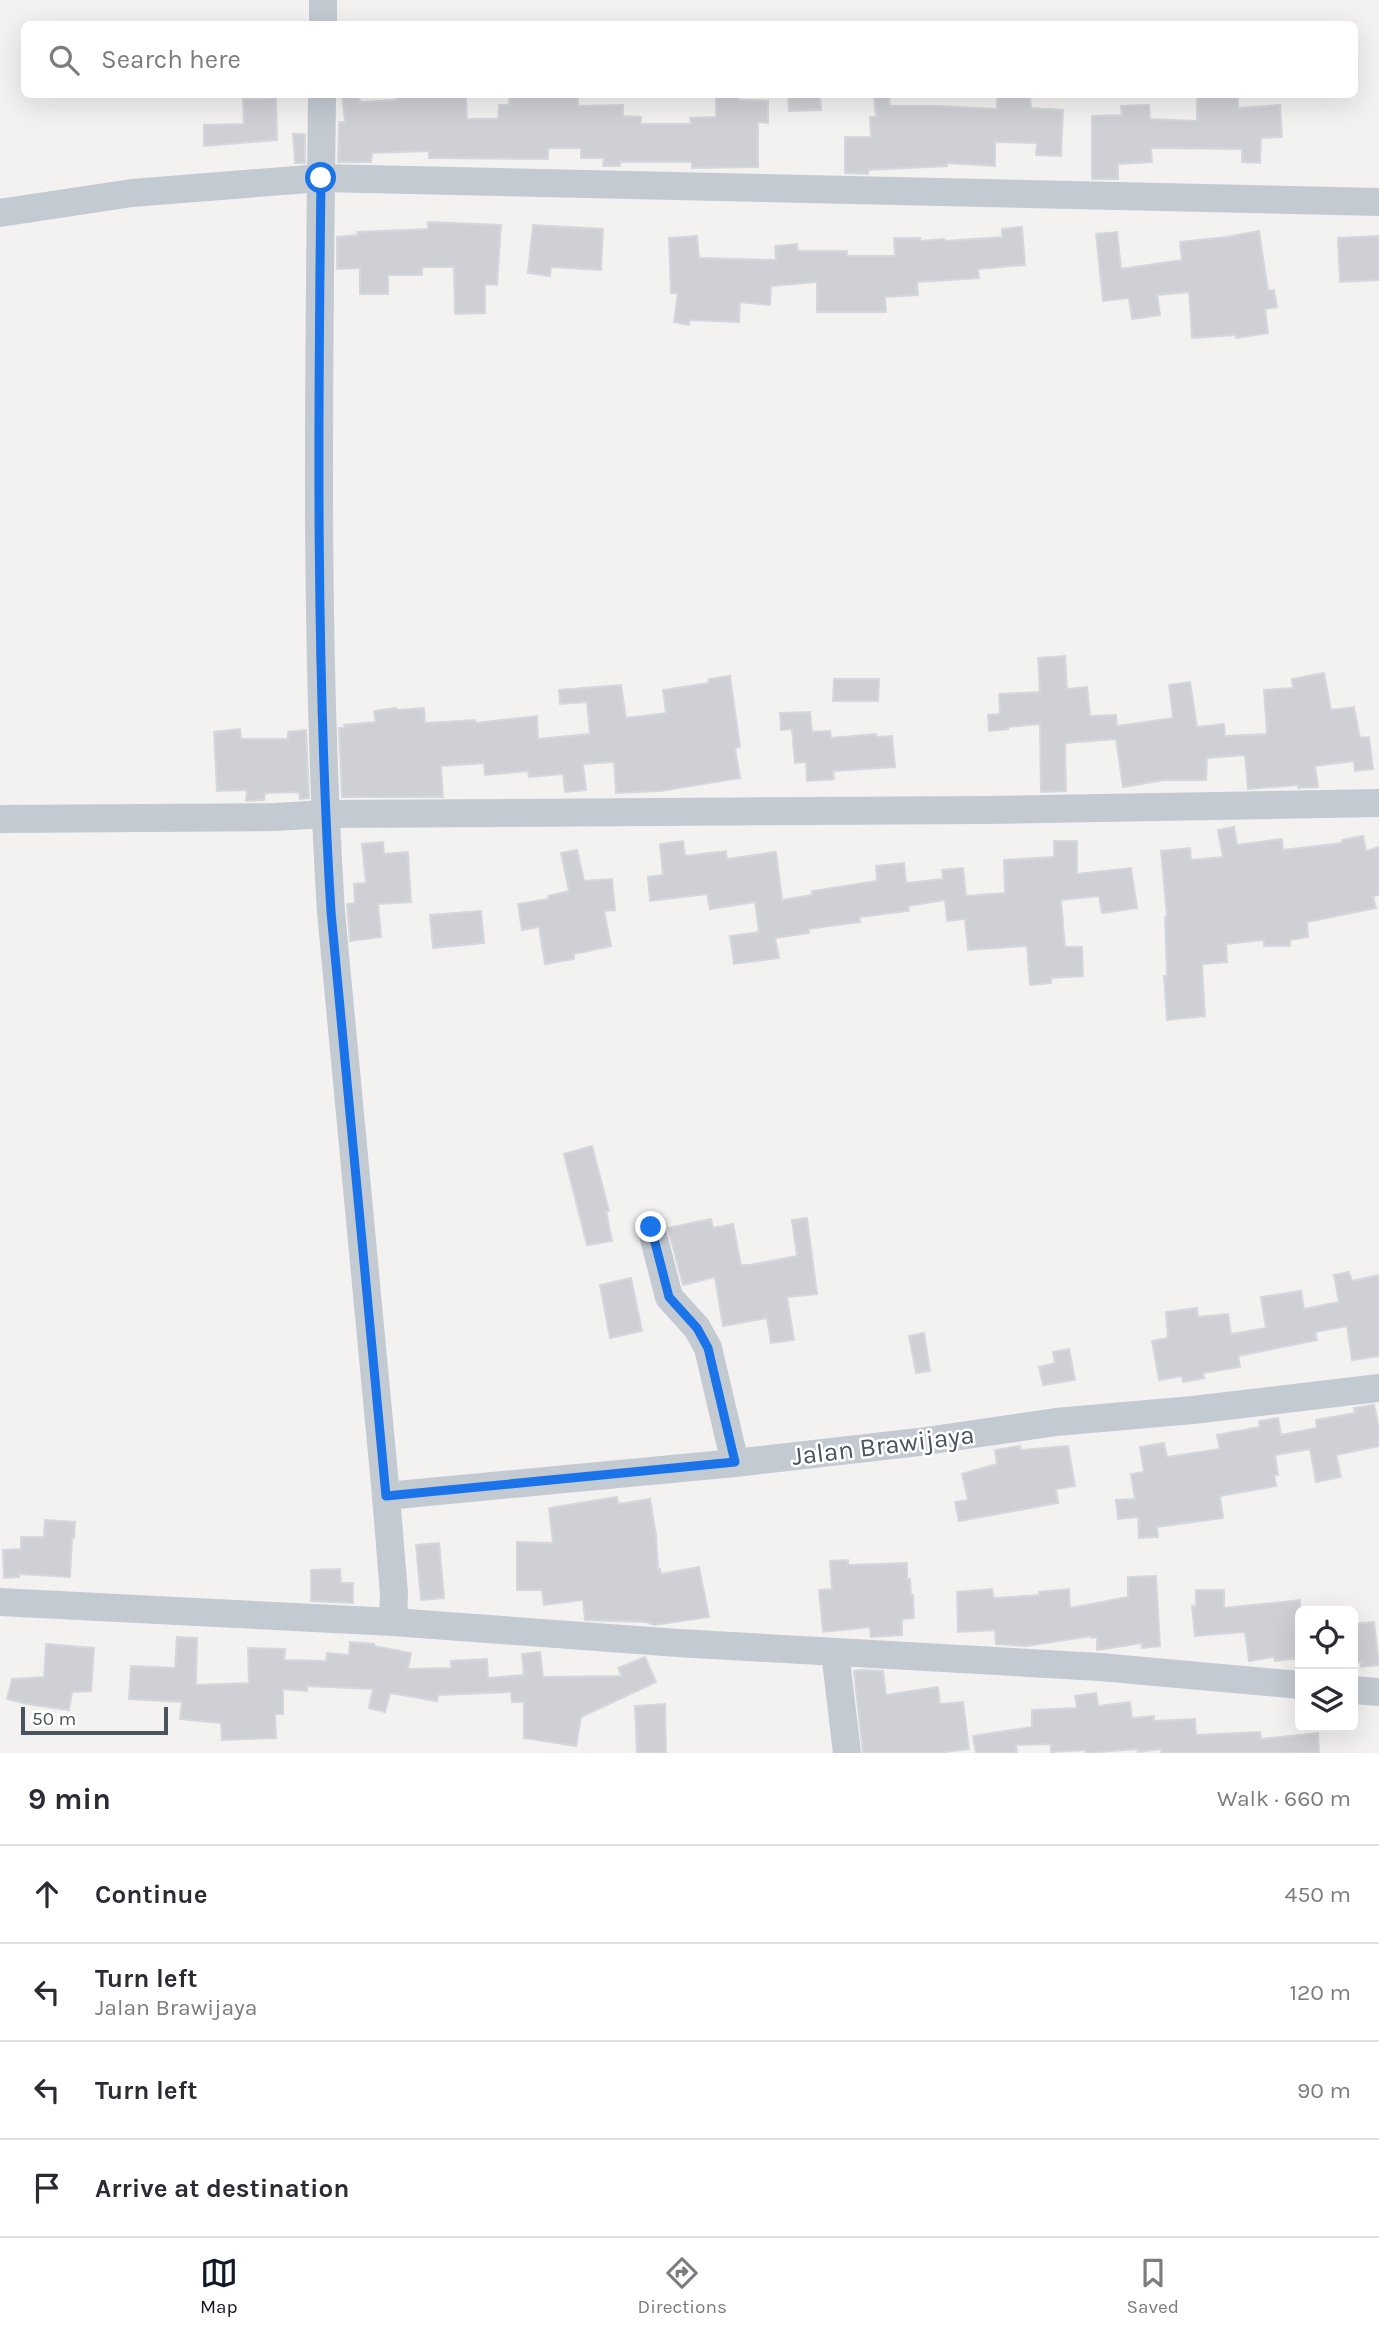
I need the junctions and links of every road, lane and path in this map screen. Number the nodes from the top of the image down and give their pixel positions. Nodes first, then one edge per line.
1 (323, 0) edge
2 (323, 21) edge
3 (322, 98) edge
4 (321, 178) junction
5 (1379, 202) edge
6 (0, 213) edge
7 (1379, 803) edge
8 (325, 814) junction
9 (0, 819) edge
10 (651, 1227) dead end
11 (1379, 1388) edge
12 (735, 1462) junction
13 (386, 1496) junction
14 (0, 1602) edge
15 (393, 1622) junction
16 (835, 1652) junction
17 (1295, 1685) edge
18 (1358, 1690) edge
19 (1379, 1692) edge
20 (847, 1753) edge

1 - 2 street
3 - 4 street
4 - 5 street
4 - 6 street
4 - 8 street
7 - 8 street
8 - 9 street
8 - 13 street
10 - 12 street
11 - 12 street, Jalan Brawijaya
12 - 13 street, Jalan Brawijaya
13 - 15 street
14 - 15 street
15 - 16 street
16 - 17 street
16 - 20 street
18 - 19 street

